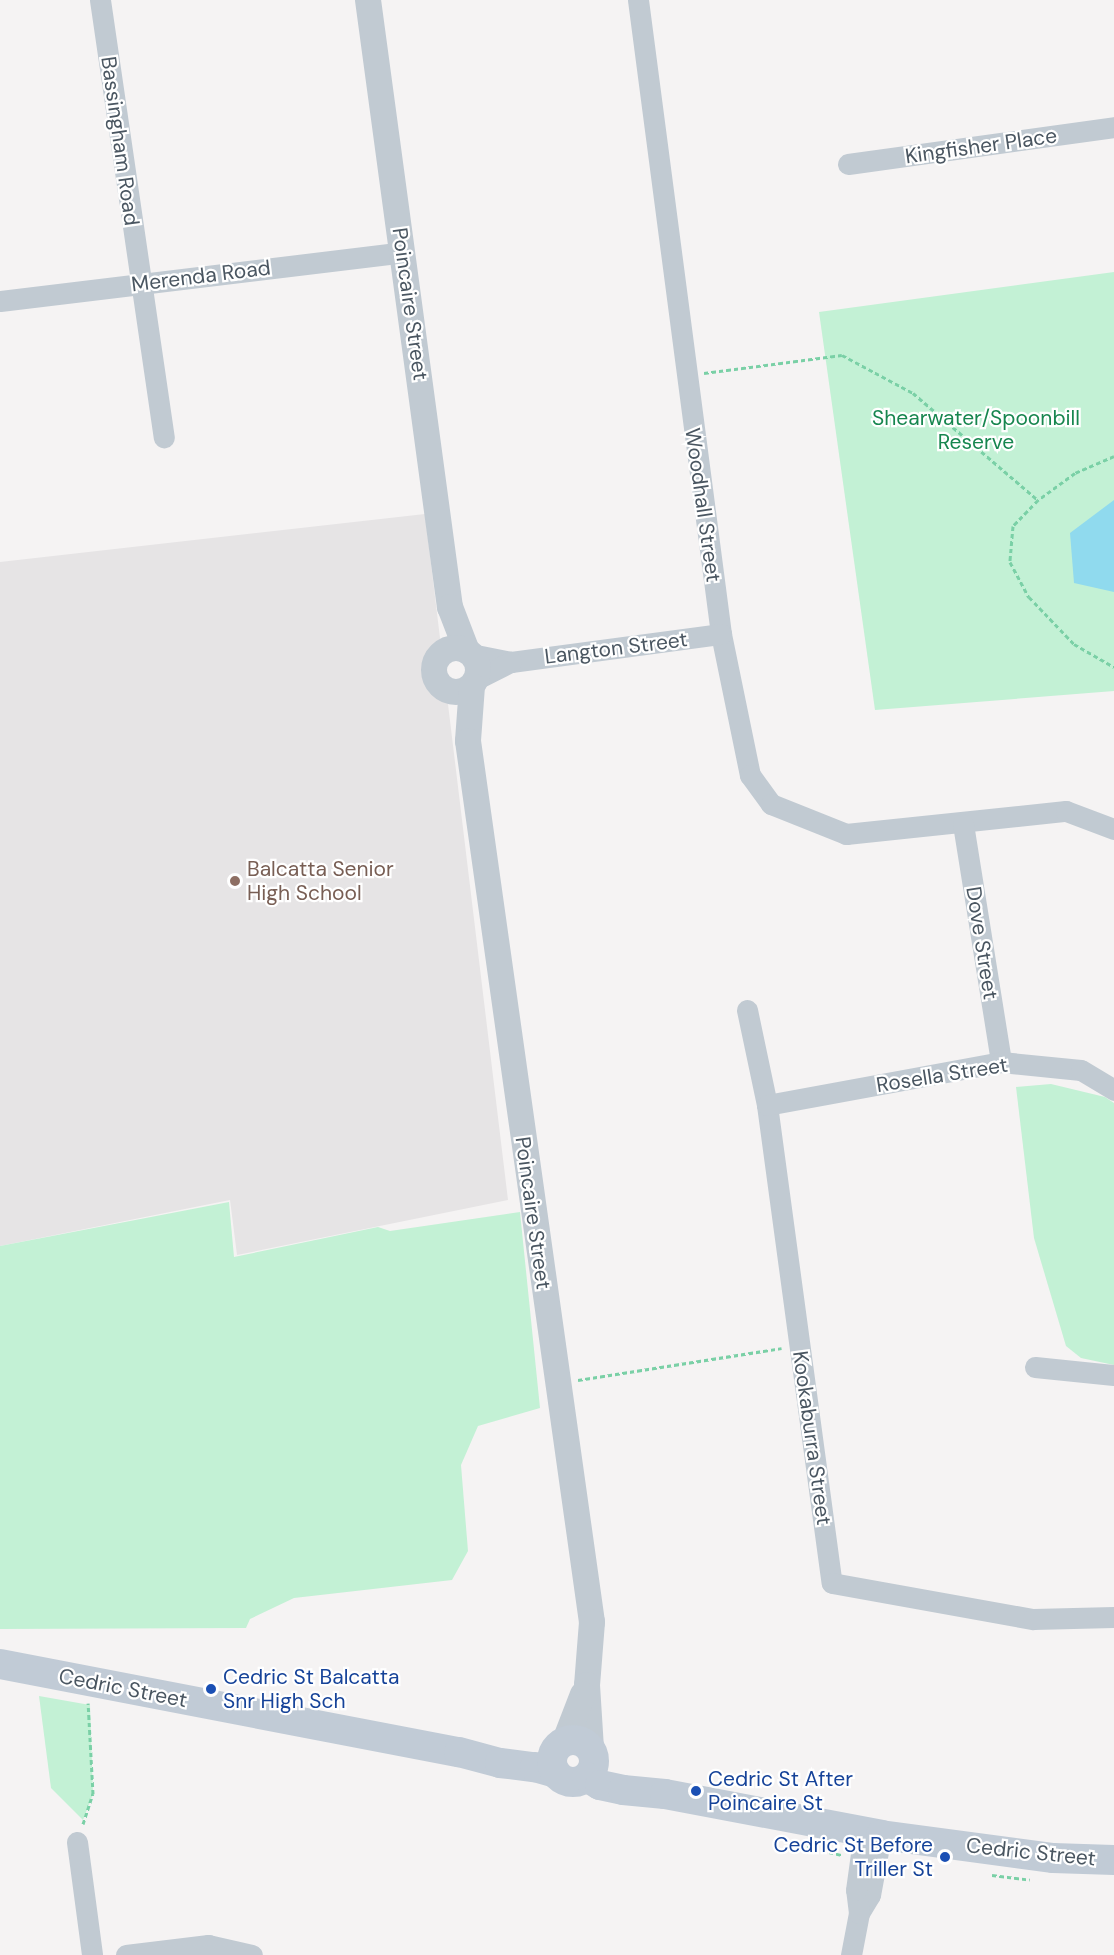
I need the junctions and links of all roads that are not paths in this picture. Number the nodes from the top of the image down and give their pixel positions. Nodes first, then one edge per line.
1 (100, 0) edge
2 (368, 0) edge
3 (638, 0) edge
4 (1114, 127) edge
5 (848, 164) dead end
6 (403, 252) junction
7 (140, 283) junction
8 (0, 301) edge
9 (164, 436) dead end
10 (450, 607) junction
11 (721, 634) junction
12 (469, 653) junction
13 (441, 654) junction
14 (511, 662) junction
15 (474, 682) junction
16 (440, 687) junction
17 (468, 741) junction
18 (963, 824) junction
19 (1114, 829) edge
20 (747, 1010) dead end
21 (1001, 1062) junction
22 (1114, 1090) edge
23 (767, 1105) junction
24 (1035, 1367) dead end
25 (1114, 1375) edge
26 (1114, 1617) edge
27 (0, 1664) edge
28 (575, 1758) junction
29 (873, 1833) junction
30 (78, 1842) road end
31 (1114, 1860) edge
32 (92, 1955) edge
33 (126, 1955) edge
34 (252, 1955) edge
35 (851, 1955) edge

1 - 7 street, Bassingham Road
2 - 6 street, Poincaire Street
3 - 11 street, Woodhall Street
4 - 5 street, Kingfisher Place
6 - 7 street, Merenda Road
6 - 10 street, Poincaire Street
7 - 8 street, Merenda Road
7 - 9 street, Bassingham Road
10 - 12 street, Poincaire Street
10 - 13 street, Poincaire Street
11 - 14 street, Langton Street
11 - 18 street, Woodhall Street
12 - 13 street
12 - 14 street, Langton Street
12 - 15 street
13 - 16 street
14 - 15 street, Langton Street
15 - 16 street
15 - 17 street, Poincaire Street
16 - 17 street, Poincaire Street
17 - 28 street, Poincaire Street
18 - 19 street, Woodhall Street
18 - 21 street, Dove Street
20 - 23 street, Kookaburra Street
21 - 22 street, Rosella Street
21 - 23 street, Rosella Street
23 - 26 street, Kookaburra Street
24 - 25 street
27 - 28 main road, Cedric Street
28 - 29 main road, Cedric Street
29 - 31 main road, Cedric Street
29 - 35 street
30 - 32 street
33 - 34 street

